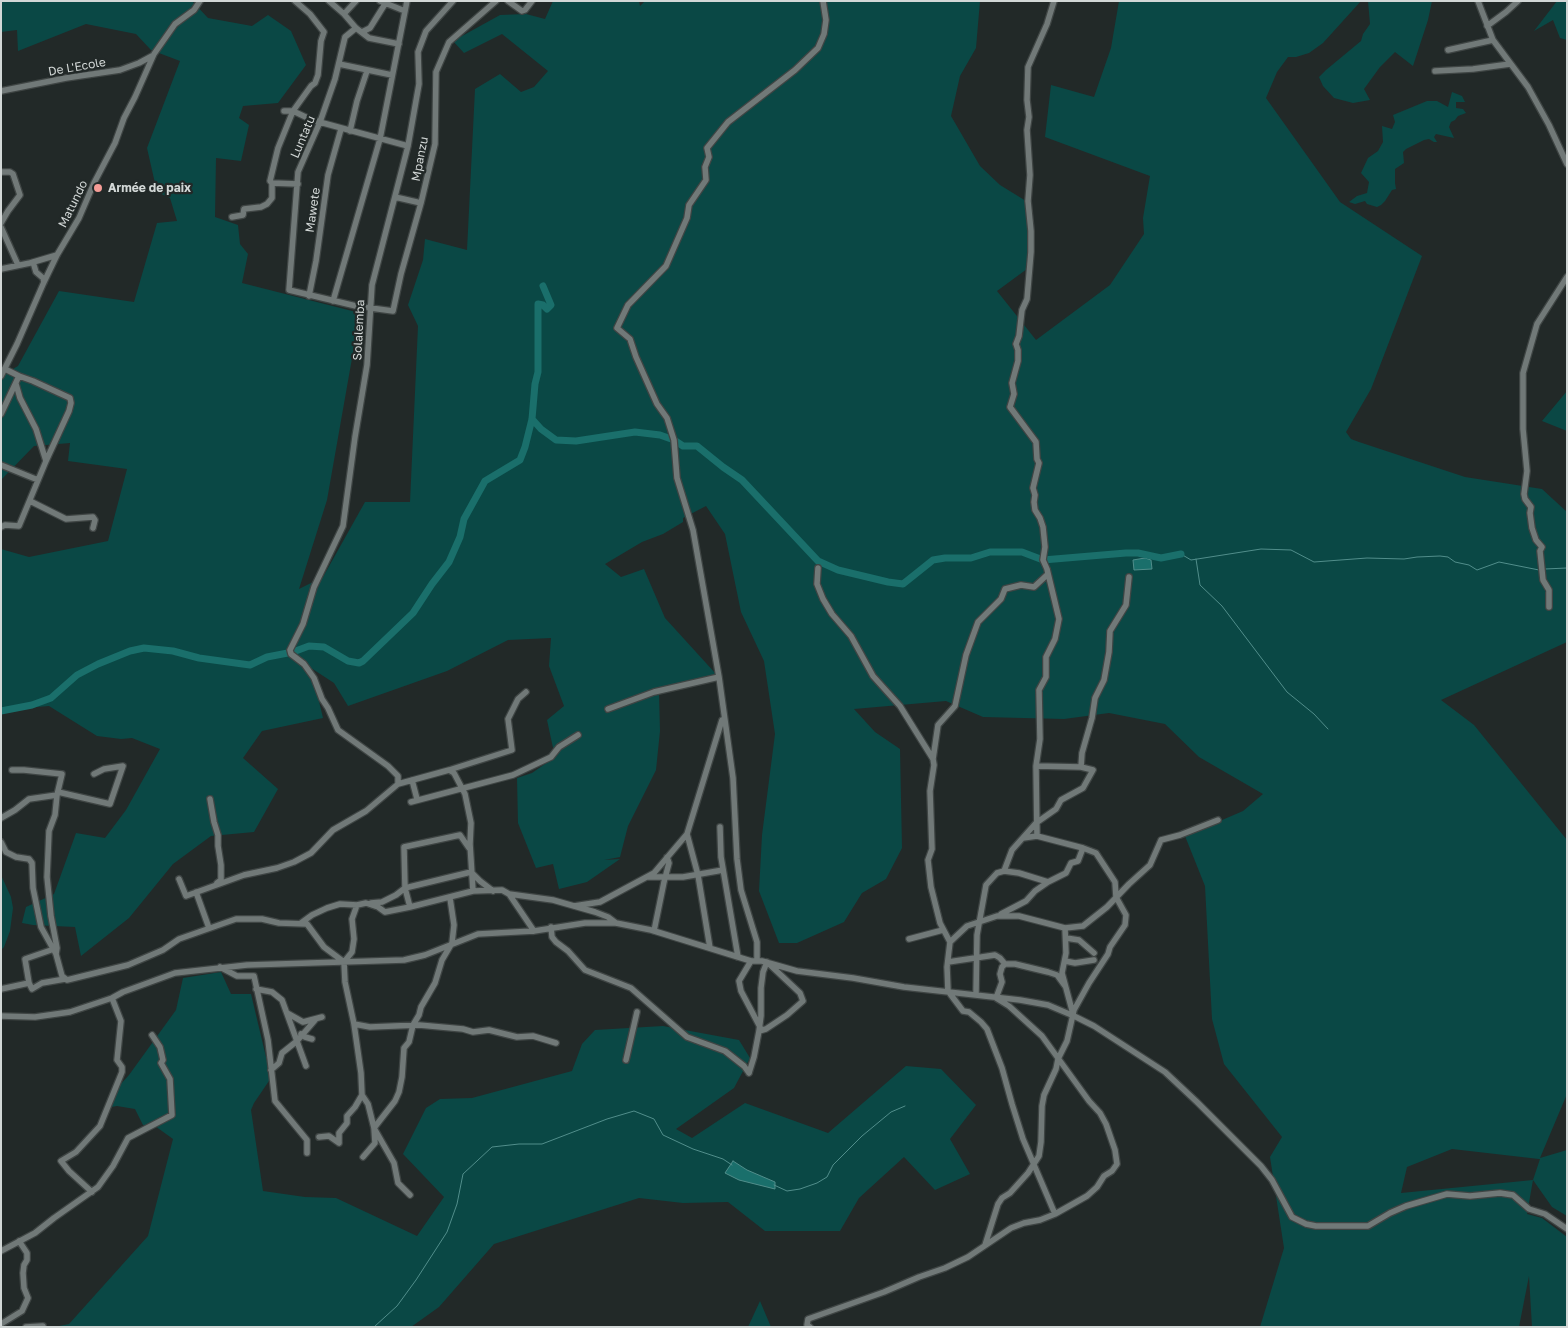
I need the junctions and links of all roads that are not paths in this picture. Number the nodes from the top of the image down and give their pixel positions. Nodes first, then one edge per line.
1 (200, 1) edge
2 (295, 1) edge
3 (329, 1) edge
4 (356, 1) edge
5 (408, 1) edge
6 (453, 1) edge
7 (496, 1) edge
8 (508, 1) edge
9 (532, 1) edge
10 (823, 1) edge
11 (1054, 1) edge
12 (1478, 1) edge
13 (1518, 1) edge
14 (382, 3) edge
15 (404, 11) junction
16 (344, 14) junction
17 (1487, 26) junction
18 (356, 28) junction
19 (362, 32) junction
20 (1493, 40) junction
21 (399, 44) junction
22 (1448, 50) dead end
23 (154, 54) junction
24 (339, 64) junction
25 (1510, 64) junction
26 (367, 71) junction
27 (1435, 71) dead end
28 (392, 75) junction
29 (1, 91) edge
30 (284, 111) dead end
31 (293, 111) junction
32 (320, 122) junction
33 (341, 129) junction
34 (350, 131) junction
35 (380, 139) junction
36 (408, 146) junction
37 (1567, 164) edge
38 (1, 172) edge
39 (272, 183) junction
40 (298, 184) junction
41 (395, 197) junction
42 (421, 203) junction
43 (232, 217) dead end
44 (1, 223) edge
45 (1, 228) edge
46 (57, 255) junction
47 (33, 262) junction
48 (18, 266) junction
49 (1, 268) edge
50 (1567, 277) edge
51 (44, 282) junction
52 (310, 296) junction
53 (333, 301) junction
54 (369, 309) junction
55 (2, 374) edge
56 (19, 376) junction
57 (16, 384) junction
58 (1, 414) edge
59 (46, 461) junction
60 (1, 466) edge
61 (38, 480) junction
62 (30, 501) junction
63 (1, 527) edge
64 (93, 528) dead end
65 (818, 568) dead end
66 (1048, 574) junction
67 (1128, 577) dead end
68 (1549, 607) dead end
69 (719, 677) junction
70 (526, 692) dead end
71 (721, 700) junction
72 (608, 709) dead end
73 (578, 735) dead end
74 (933, 759) junction
75 (1036, 766) junction
76 (1081, 767) junction
77 (12, 770) dead end
78 (449, 770) junction
79 (94, 774) dead end
80 (412, 780) junction
81 (398, 784) junction
82 (462, 788) junction
83 (58, 794) junction
84 (210, 799) dead end
85 (1, 818) edge
86 (1218, 820) dead end
87 (1036, 823) junction
88 (720, 827) dead end
89 (687, 834) junction
90 (1037, 836) junction
91 (1024, 838) junction
92 (1, 842) edge
93 (1083, 848) junction
94 (470, 849) junction
95 (667, 857) junction
96 (723, 870) junction
97 (1004, 871) junction
98 (471, 872) junction
99 (698, 875) junction
100 (647, 877) junction
101 (665, 878) junction
102 (179, 879) dead end
103 (1048, 882) junction
104 (217, 883) junction
105 (405, 888) junction
106 (474, 891) junction
107 (493, 891) junction
108 (196, 892) junction
109 (510, 894) junction
110 (1116, 897) junction
111 (450, 898) junction
112 (366, 903) junction
113 (357, 905) junction
114 (574, 906) junction
115 (410, 908) junction
116 (997, 916) junction
117 (301, 923) junction
118 (980, 923) junction
119 (616, 924) junction
120 (551, 927) junction
121 (210, 928) junction
122 (1066, 928) junction
123 (942, 930) junction
124 (534, 931) junction
125 (654, 931) junction
126 (1066, 938) junction
127 (909, 939) dead end
128 (950, 942) junction
129 (451, 945) junction
130 (710, 948) junction
131 (55, 952) junction
132 (738, 957) junction
133 (976, 958) junction
134 (754, 961) junction
135 (344, 962) junction
136 (767, 962) junction
137 (948, 962) junction
138 (1065, 962) junction
139 (252, 964) junction
140 (1005, 964) junction
141 (220, 967) junction
142 (254, 976) junction
143 (65, 979) junction
144 (29, 983) junction
145 (1064, 986) junction
146 (1, 989) edge
147 (256, 989) junction
148 (948, 991) junction
149 (976, 994) junction
150 (112, 998) junction
151 (996, 998) junction
152 (637, 1012) dead end
153 (287, 1014) junction
154 (1, 1016) edge
155 (1074, 1016) junction
156 (354, 1024) junction
157 (413, 1025) junction
158 (291, 1026) junction
159 (760, 1029) junction
160 (152, 1035) dead end
161 (302, 1035) junction
162 (312, 1039) dead end
163 (297, 1041) junction
164 (556, 1043) dead end
165 (1058, 1059) junction
166 (626, 1060) dead end
167 (306, 1066) dead end
168 (271, 1070) junction
169 (362, 1095) junction
170 (374, 1128) junction
171 (319, 1137) dead end
172 (307, 1152) dead end
173 (363, 1157) dead end
174 (1034, 1164) junction
175 (92, 1192) junction
176 (410, 1195) dead end
177 (1055, 1214) junction
178 (1567, 1229) edge
179 (19, 1242) junction
180 (986, 1245) junction
181 (1, 1250) edge
182 (1, 1324) edge
183 (43, 1326) edge
184 (26, 1327) edge
185 (810, 1327) edge

1 - 23 street, Matundo
2 - 31 street
3 - 16 street
4 - 16 street
5 - 15 street
6 - 36 street, Solalemba
7 - 42 street, Mpanzu
8 - 9 street
10 - 69 street
11 - 66 street
12 - 17 street
13 - 17 street
14 - 15 street
14 - 19 street
15 - 21 street
16 - 18 street
17 - 20 street
18 - 19 street
18 - 24 street, Luntatu
19 - 21 street
20 - 22 street
20 - 25 street
21 - 28 street
23 - 29 street, De L'Ecole
23 - 46 street, Matundo
24 - 26 street
24 - 32 street, Luntatu
25 - 27 street
25 - 37 street
26 - 28 street
26 - 34 street
28 - 35 street
30 - 31 street
31 - 32 street
31 - 39 street
32 - 33 street
32 - 40 street, Luntatu
33 - 34 street
33 - 52 street, Mawete
34 - 35 street
35 - 36 street
35 - 53 street
36 - 41 street, Solalemba
38 - 44 street
39 - 40 street
39 - 43 street
40 - 52 street, Luntatu
41 - 42 street
41 - 54 street, Solalemba
42 - 54 street, Mpanzu
45 - 48 street
46 - 47 street
46 - 51 street, Matundo
47 - 48 street
47 - 51 street
48 - 49 street
50 - 68 street
51 - 55 street, Matundo
52 - 53 street
53 - 54 street
54 - 81 street, Solalemba
55 - 56 street
56 - 57 street
56 - 59 street
57 - 58 street
57 - 59 street
59 - 61 street
60 - 61 street
61 - 62 street
62 - 63 street
62 - 64 street
65 - 74 street
66 - 74 street
66 - 75 street
67 - 76 street
69 - 71 street
69 - 72 street
70 - 78 street
71 - 89 street
71 - 134 street
73 - 82 street
74 - 123 street
75 - 76 street
75 - 87 street
76 - 87 street
77 - 83 street
78 - 80 street
78 - 82 street
79 - 83 street
80 - 81 street
80 - 82 street
81 - 104 street
82 - 94 street
83 - 85 street
83 - 131 street
84 - 104 street
86 - 110 street
87 - 90 street
87 - 91 street
88 - 96 street
89 - 95 street
89 - 99 street
90 - 91 street
90 - 93 street
91 - 97 street
92 - 131 street
93 - 103 street
93 - 110 street
94 - 98 street
94 - 105 street
95 - 100 street
95 - 101 street
96 - 99 street
96 - 132 street
97 - 103 street
97 - 118 street
98 - 105 street
98 - 106 street
98 - 107 street
99 - 101 street
99 - 130 street
100 - 101 street
100 - 114 street
101 - 125 street
102 - 108 street
103 - 116 street
104 - 108 street
105 - 112 street
105 - 115 street
106 - 107 street
106 - 111 street
107 - 109 street
108 - 121 street
109 - 114 street
109 - 124 street
110 - 122 street
110 - 155 street
111 - 115 street
111 - 129 street
112 - 113 street
112 - 115 street
113 - 117 street
113 - 135 street
114 - 119 street
116 - 118 street
116 - 122 street
117 - 121 street
117 - 135 street
118 - 128 street
118 - 133 street
119 - 120 street
119 - 125 street
120 - 124 street
120 - 159 street
121 - 143 street
122 - 126 street
123 - 127 street
123 - 128 street
124 - 129 street
125 - 130 street
126 - 138 street
126 - 138 street
128 - 137 street
129 - 135 street
129 - 157 street
130 - 132 street
131 - 143 street
131 - 144 street
132 - 134 street
133 - 137 street
133 - 140 street
133 - 149 street
134 - 136 street
134 - 159 street
135 - 139 street
135 - 156 street
136 - 148 street
136 - 159 street
136 - 159 street
137 - 148 street
138 - 145 street
139 - 141 street
139 - 142 street
140 - 145 street
140 - 151 street
141 - 142 street
141 - 150 street
142 - 147 street
143 - 144 street
144 - 146 street
145 - 155 street
147 - 153 street
147 - 168 street
148 - 149 street
148 - 174 street
149 - 151 street
150 - 154 street
150 - 175 street
151 - 155 street
151 - 165 street
152 - 166 street
153 - 158 street
153 - 161 street
155 - 165 street
155 - 178 street
156 - 157 street
156 - 169 street
157 - 164 street
157 - 170 street
158 - 161 street
158 - 163 street
160 - 175 street
161 - 162 street
161 - 163 street
163 - 167 street
163 - 168 street
165 - 174 street
165 - 177 street
168 - 172 street
169 - 170 street
169 - 171 street
170 - 173 street
170 - 176 street
174 - 177 street
174 - 180 street
175 - 179 street
177 - 180 street
179 - 181 street
179 - 182 street
180 - 185 street
183 - 184 street

